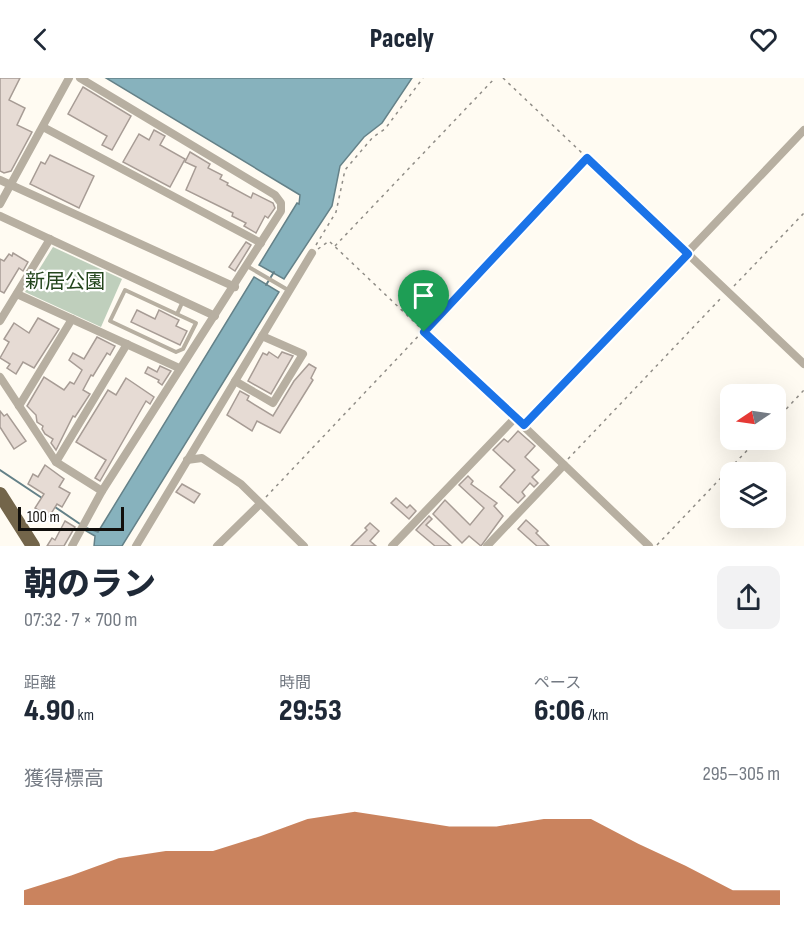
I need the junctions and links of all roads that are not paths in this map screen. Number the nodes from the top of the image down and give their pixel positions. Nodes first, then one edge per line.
1 (69, 78) edge
2 (80, 78) edge
3 (43, 127) junction
4 (804, 130) edge
5 (0, 180) edge
6 (11, 186) junction
7 (0, 204) edge
8 (0, 216) edge
9 (50, 239) junction
10 (261, 243) junction
11 (312, 253) road end
12 (688, 254) junction
13 (247, 266) junction
14 (235, 288) junction
15 (288, 291) junction
16 (17, 294) junction
17 (183, 301) junction
18 (177, 314) junction
19 (215, 316) junction
20 (72, 319) junction
21 (0, 321) edge
22 (262, 336) junction
23 (127, 344) junction
24 (804, 364) edge
25 (179, 368) junction
26 (0, 377) edge
27 (235, 381) junction
28 (19, 406) junction
29 (524, 425) junction
30 (187, 460) junction
31 (56, 462) junction
32 (564, 465) junction
33 (102, 491) junction
34 (0, 494) edge
35 (260, 504) junction
36 (33, 546) edge
37 (72, 546) edge
38 (136, 546) edge
39 (218, 546) edge
40 (304, 546) edge
41 (392, 546) edge
42 (487, 546) edge
43 (649, 546) edge

1 - 3 street
2 - 10 street
3 - 6 street
3 - 10 street
4 - 12 street
5 - 6 street
6 - 7 street
6 - 14 street
8 - 9 street
9 - 16 street
9 - 17 street
10 - 13 street
11 - 15 street
12 - 24 street
12 - 29 street
13 - 14 street
13 - 15 lane
14 - 19 street
15 - 22 street
16 - 20 street
16 - 21 street
17 - 18 lane
17 - 19 street
18 - 18 lane
19 - 25 street
20 - 23 street
20 - 28 street
22 - 27 street
22 - 27 street
23 - 25 street
23 - 31 street
25 - 33 street
26 - 28 street
27 - 30 street
28 - 31 street
29 - 32 street
29 - 41 street
30 - 35 street
30 - 38 street
31 - 33 street
32 - 42 street
32 - 43 street
33 - 37 street
34 - 36 highway
35 - 39 street
35 - 40 street

